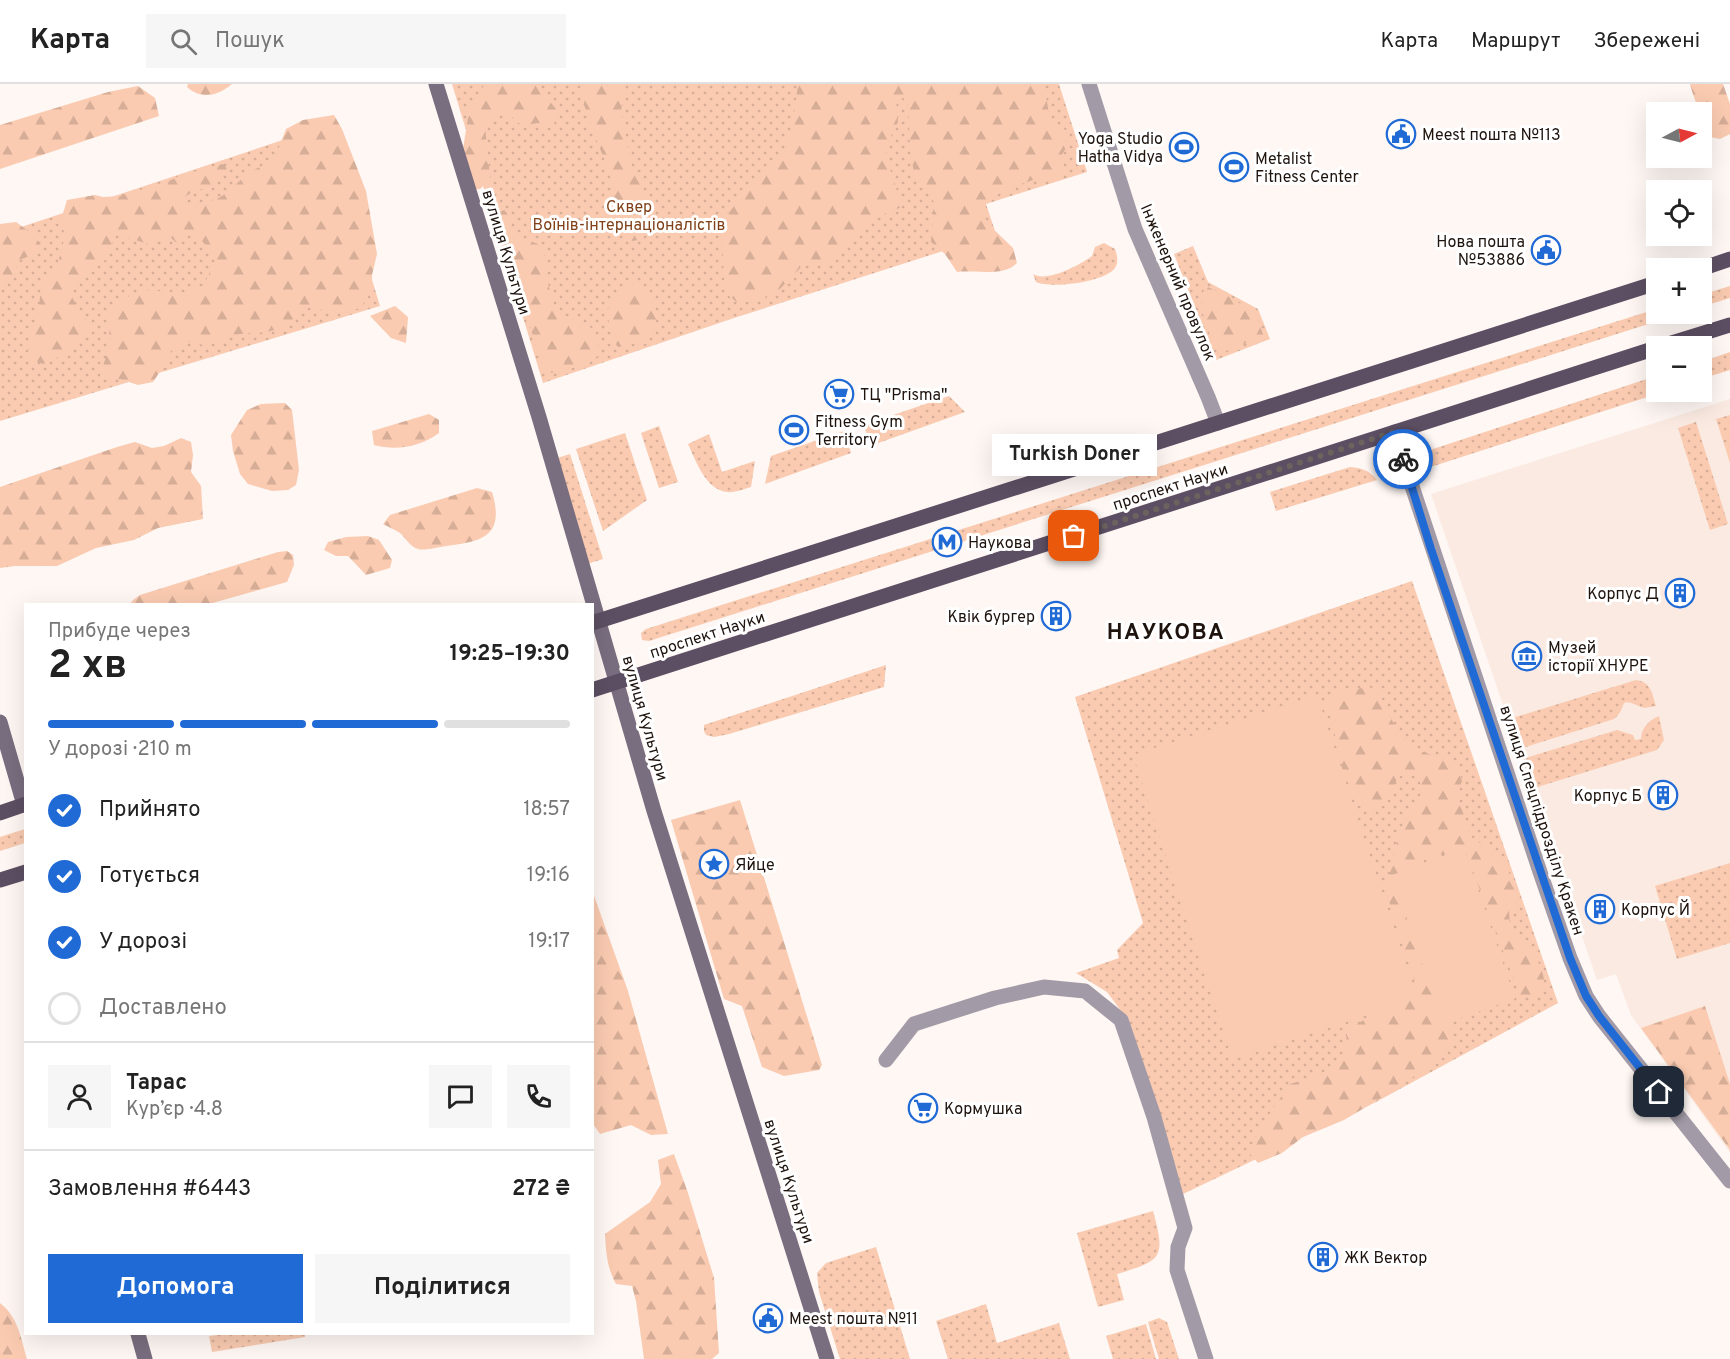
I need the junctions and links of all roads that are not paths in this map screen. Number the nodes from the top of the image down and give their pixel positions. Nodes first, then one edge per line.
1 (436, 84) edge
2 (1089, 84) edge
3 (1730, 259) edge
4 (1712, 265) edge
5 (1646, 286) edge
6 (1730, 325) edge
7 (1694, 336) edge
8 (1646, 351) edge
9 (1218, 423) junction
10 (1394, 432) junction
11 (591, 603) edge
12 (596, 622) edge
13 (616, 682) junction
14 (594, 689) edge
15 (0, 722) edge
16 (24, 802) edge
17 (24, 805) edge
18 (0, 813) edge
19 (24, 875) edge
20 (0, 880) edge
21 (886, 1060) dead end
22 (1730, 1181) edge
23 (138, 1335) edge
24 (145, 1359) edge
25 (827, 1359) edge
26 (1206, 1359) edge

1 - 11 street, вулиця Культури
2 - 9 street, Інженерний провулок
3 - 4 main road
5 - 9 main road
6 - 7 main road
8 - 10 main road, проспект Науки
9 - 12 main road
10 - 13 main road, проспект Науки
10 - 22 street, вулиця Спецпідрозділу Кракен
12 - 13 street, вулиця Культури
13 - 14 main road, проспект Науки
13 - 25 street, вулиця Культури
15 - 16 street
17 - 18 main road
19 - 20 main road
21 - 26 street
23 - 24 street

